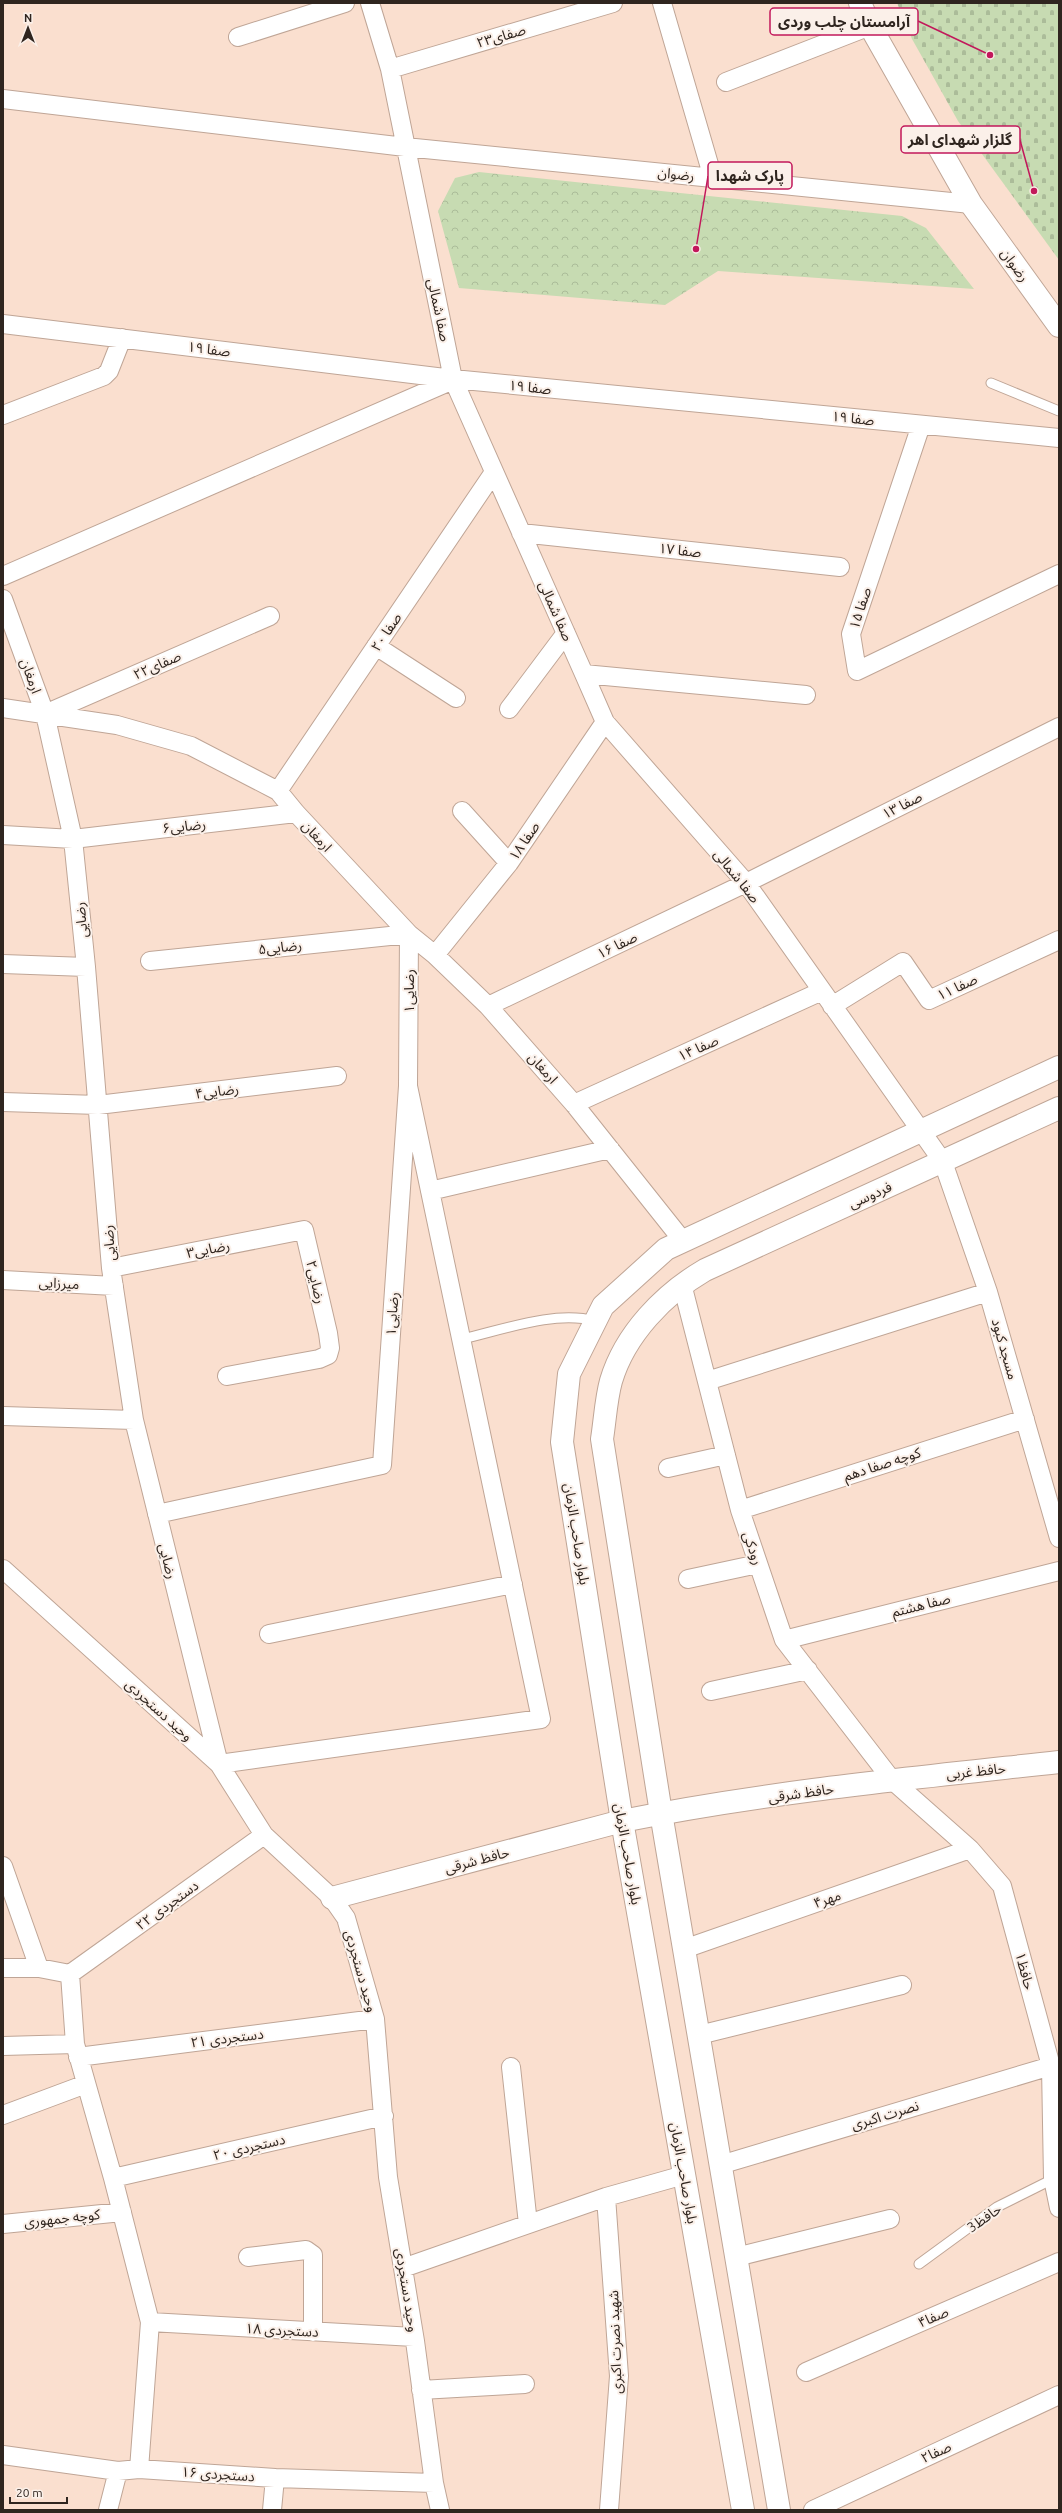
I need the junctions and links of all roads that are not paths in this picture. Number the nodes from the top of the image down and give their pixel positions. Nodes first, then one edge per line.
1 (345, 3) edge
2 (370, 3) edge
3 (613, 3) edge
4 (662, 3) edge
5 (860, 3) edge
6 (870, 26) junction
7 (238, 37) dead end
8 (390, 69) junction
9 (726, 82) dead end
10 (3, 99) edge
11 (405, 147) junction
12 (713, 178) junction
13 (971, 204) junction
14 (3, 324) edge
15 (1059, 326) edge
16 (122, 338) junction
17 (453, 379) junction
18 (991, 383) dead end
19 (1059, 411) edge
20 (3, 415) edge
21 (921, 425) junction
22 (1059, 438) edge
23 (494, 472) junction
24 (521, 533) junction
25 (840, 567) dead end
26 (1059, 574) edge
27 (3, 576) edge
28 (3, 599) edge
29 (270, 616) dead end
30 (566, 633) junction
31 (376, 646) junction
32 (584, 674) junction
33 (806, 695) dead end
34 (456, 698) dead end
35 (3, 708) edge
36 (509, 709) dead end
37 (45, 714) junction
38 (605, 722) junction
39 (1059, 727) edge
40 (278, 791) junction
41 (462, 811) dead end
42 (296, 813) junction
43 (3, 835) edge
44 (73, 839) junction
45 (509, 863) junction
46 (746, 883) junction
47 (409, 934) junction
48 (1059, 940) edge
49 (435, 954) junction
50 (150, 961) dead end
51 (3, 964) edge
52 (86, 967) junction
53 (827, 998) junction
54 (488, 1006) junction
55 (1059, 1067) edge
56 (337, 1076) dead end
57 (408, 1086) junction
58 (3, 1102) edge
59 (574, 1104) junction
60 (98, 1105) junction
61 (1059, 1108) edge
62 (921, 1132) junction
63 (610, 1149) junction
64 (942, 1162) junction
65 (430, 1191) junction
66 (304, 1230) joint
67 (683, 1241) junction
68 (111, 1268) junction
69 (3, 1280) edge
70 (682, 1284) junction
71 (114, 1286) junction
72 (988, 1292) junction
73 (596, 1321) junction
74 (462, 1339) junction
75 (226, 1376) dead end
76 (707, 1381) junction
77 (3, 1416) edge
78 (1025, 1419) junction
79 (134, 1420) junction
80 (726, 1455) junction
81 (668, 1468) dead end
82 (740, 1510) junction
83 (157, 1514) junction
84 (1059, 1538) edge
85 (758, 1564) junction
86 (3, 1570) edge
87 (1059, 1571) edge
88 (688, 1579) dead end
89 (513, 1584) junction
90 (269, 1634) dead end
91 (784, 1640) junction
92 (808, 1670) junction
93 (711, 1691) dead end
94 (1059, 1762) edge
95 (219, 1764) junction
96 (892, 1780) junction
97 (662, 1813) junction
98 (622, 1821) junction
99 (264, 1835) junction
100 (970, 1849) junction
101 (3, 1866) edge
102 (332, 1898) junction
103 (684, 1949) junction
104 (3, 1968) edge
105 (39, 1968) junction
106 (70, 1974) junction
107 (902, 1985) dead end
108 (375, 2019) junction
109 (699, 2035) junction
110 (3, 2046) edge
111 (77, 2050) junction
112 (1051, 2066) junction
113 (511, 2067) dead end
114 (86, 2084) junction
115 (3, 2115) edge
116 (1055, 2115) edge
117 (384, 2116) junction
118 (720, 2165) junction
119 (684, 2175) junction
120 (113, 2178) junction
121 (1053, 2179) junction
122 (606, 2198) junction
123 (1059, 2208) edge
124 (122, 2212) junction
125 (890, 2219) dead end
126 (3, 2224) edge
127 (528, 2224) junction
128 (248, 2257) dead end
129 (736, 2257) junction
130 (1059, 2262) edge
131 (919, 2264) dead end
132 (402, 2268) junction
133 (150, 2322) junction
134 (313, 2332) junction
135 (414, 2337) junction
136 (806, 2372) dead end
137 (525, 2384) dead end
138 (422, 2390) junction
139 (1059, 2395) edge
140 (3, 2455) edge
141 (139, 2469) junction
142 (118, 2471) junction
143 (275, 2478) junction
144 (434, 2484) junction
145 (108, 2510) edge
146 (272, 2510) edge
147 (440, 2510) edge
148 (609, 2510) edge
149 (743, 2510) edge
150 (779, 2510) edge
151 (813, 2510) edge

1 - 7 street
2 - 8 street, صفا شمالی
3 - 8 street, صفای۲۳
4 - 12 street
5 - 6 main road, رضوان
6 - 9 street
6 - 13 main road, رضوان
8 - 11 street, صفا شمالی
10 - 11 street, رضوان
11 - 12 street, رضوان
11 - 17 street, صفا شمالی
12 - 13 street, رضوان
13 - 15 main road, رضوان
14 - 16 street, صفا ۱۹
16 - 17 street, صفا ۱۹
16 - 20 street
17 - 21 street, صفا ۱۹
17 - 23 street, صفا شمالی
17 - 27 street
18 - 19 lane
21 - 22 street, صفا ۱۹
21 - 26 street, صفا ۱۵
23 - 24 street, صفا شمالی
23 - 31 street, صفا ۲۰
24 - 25 street, صفا ۱۷
24 - 30 street, صفا شمالی
28 - 37 street, ارمغان
29 - 37 street, صفای۲۲
30 - 32 street, صفا شمالی
30 - 36 street
31 - 34 street
31 - 40 street, صفا ۲۰
32 - 33 street
32 - 38 street, صفا شمالی
35 - 37 street
37 - 40 street, ارمغان
37 - 44 street, رضایی
38 - 45 street, صفا ۱۸
38 - 46 street, صفا شمالی
39 - 46 street, صفا ۱۳
40 - 42 street, ارمغان
41 - 45 street
42 - 44 street, رضایی۶
42 - 47 street, ارمغان
43 - 44 street, رضایی۶
44 - 52 street, رضایی
45 - 49 street, صفا ۱۸
46 - 53 street, صفا شمالی
46 - 54 street, صفا ۱۶
47 - 49 street, ارمغان
47 - 50 street, رضایی۵
47 - 57 street, رضایی۱
48 - 53 street, صفا ۱۱
49 - 54 street, ارمغان
51 - 52 street
52 - 60 street, رضایی
53 - 59 street, صفا ۱۴
53 - 62 street, صفا شمالی
54 - 59 street, ارمغان
55 - 62 main road
56 - 60 street, رضایی۴
57 - 65 street
57 - 83 street, رضایی۱
58 - 60 street, رضایی۴
59 - 63 street, ارمغان
60 - 68 street, رضایی
61 - 64 main road, فردوسی
62 - 64 street, صفا شمالی
62 - 67 main road
63 - 65 street
63 - 67 street, ارمغان
64 - 70 main road, فردوسی
64 - 72 street, مسجد کبود
65 - 74 street
66 - 68 street, رضایی۳
66 - 75 street, رضایی۲
67 - 73 main road, بلوار صاحب الزمان
68 - 71 street, رضایی
69 - 71 street, میرزایی
70 - 76 street, رودکی
70 - 97 main road
71 - 79 street, رضایی
72 - 76 street
72 - 78 street, مسجد کبود
73 - 74 lane
73 - 98 main road, بلوار صاحب الزمان
74 - 89 street
76 - 80 street, رودکی
77 - 79 street
78 - 82 street, کوچه صفا دهم
78 - 84 street, مسجد کبود
79 - 83 street, رضایی
80 - 81 street
80 - 82 street, رودکی
82 - 85 street, رودکی
83 - 95 street, رضایی
85 - 88 street
85 - 91 street, رودکی
86 - 95 street, وحید دستجردی
87 - 91 street, صفا هشتم
89 - 90 street
89 - 95 street
91 - 92 street, رودکی
92 - 93 street
92 - 96 street, رودکی
94 - 96 main road, حافظ غربی
95 - 99 street, وحید دستجردی
96 - 97 main road, حافظ شرقی
96 - 100 street, حافظ۱
97 - 98 main road, حافظ شرقی
97 - 103 main road
98 - 102 main road, حافظ شرقی
98 - 119 main road, بلوار صاحب الزمان
99 - 102 street, وحید دستجردی
99 - 106 street, دستجردی ۲۲
100 - 103 street, مهر۴
100 - 112 street, حافظ۱
101 - 105 street
102 - 108 street, وحید دستجردی
103 - 109 main road
104 - 105 street
105 - 106 street
106 - 111 street
107 - 109 street
108 - 111 street, دستجردی ۲۱
108 - 117 street, وحید دستجردی
109 - 118 main road
110 - 111 street, دستجردی ۲۱
111 - 114 street
112 - 116 street, حافظ۱
112 - 118 street, نصرت اکبری
113 - 127 street
114 - 115 street
114 - 120 street
116 - 121 street, حافظ۱
117 - 120 street, دستجردی ۲۰
117 - 132 street, وحید دستجردی
118 - 129 main road
119 - 122 street
119 - 149 main road, بلوار صاحب الزمان
120 - 124 street
121 - 123 street, حافظ۱
121 - 131 lane, حافظ3
122 - 127 street
122 - 148 street, شهید نصرت اکبری
124 - 126 street, کوچه جمهوری
124 - 133 street
125 - 129 street
127 - 132 street
128 - 134 street
129 - 150 main road
130 - 136 street, صفا۴
132 - 135 street, وحید دستجردی
133 - 134 street, دستجردی ۱۸
133 - 141 street
134 - 135 street, دستجردی ۱۸
135 - 138 street, وحید دستجردی
137 - 138 street
138 - 144 street, وحید دستجردی
139 - 151 street, صفا۲
140 - 142 street, دستجردی ۱۶
141 - 142 street, دستجردی ۱۶
141 - 143 street, دستجردی ۱۶
142 - 145 street
143 - 144 street, دستجردی ۱۶
143 - 146 street
144 - 147 street, وحید دستجردی

